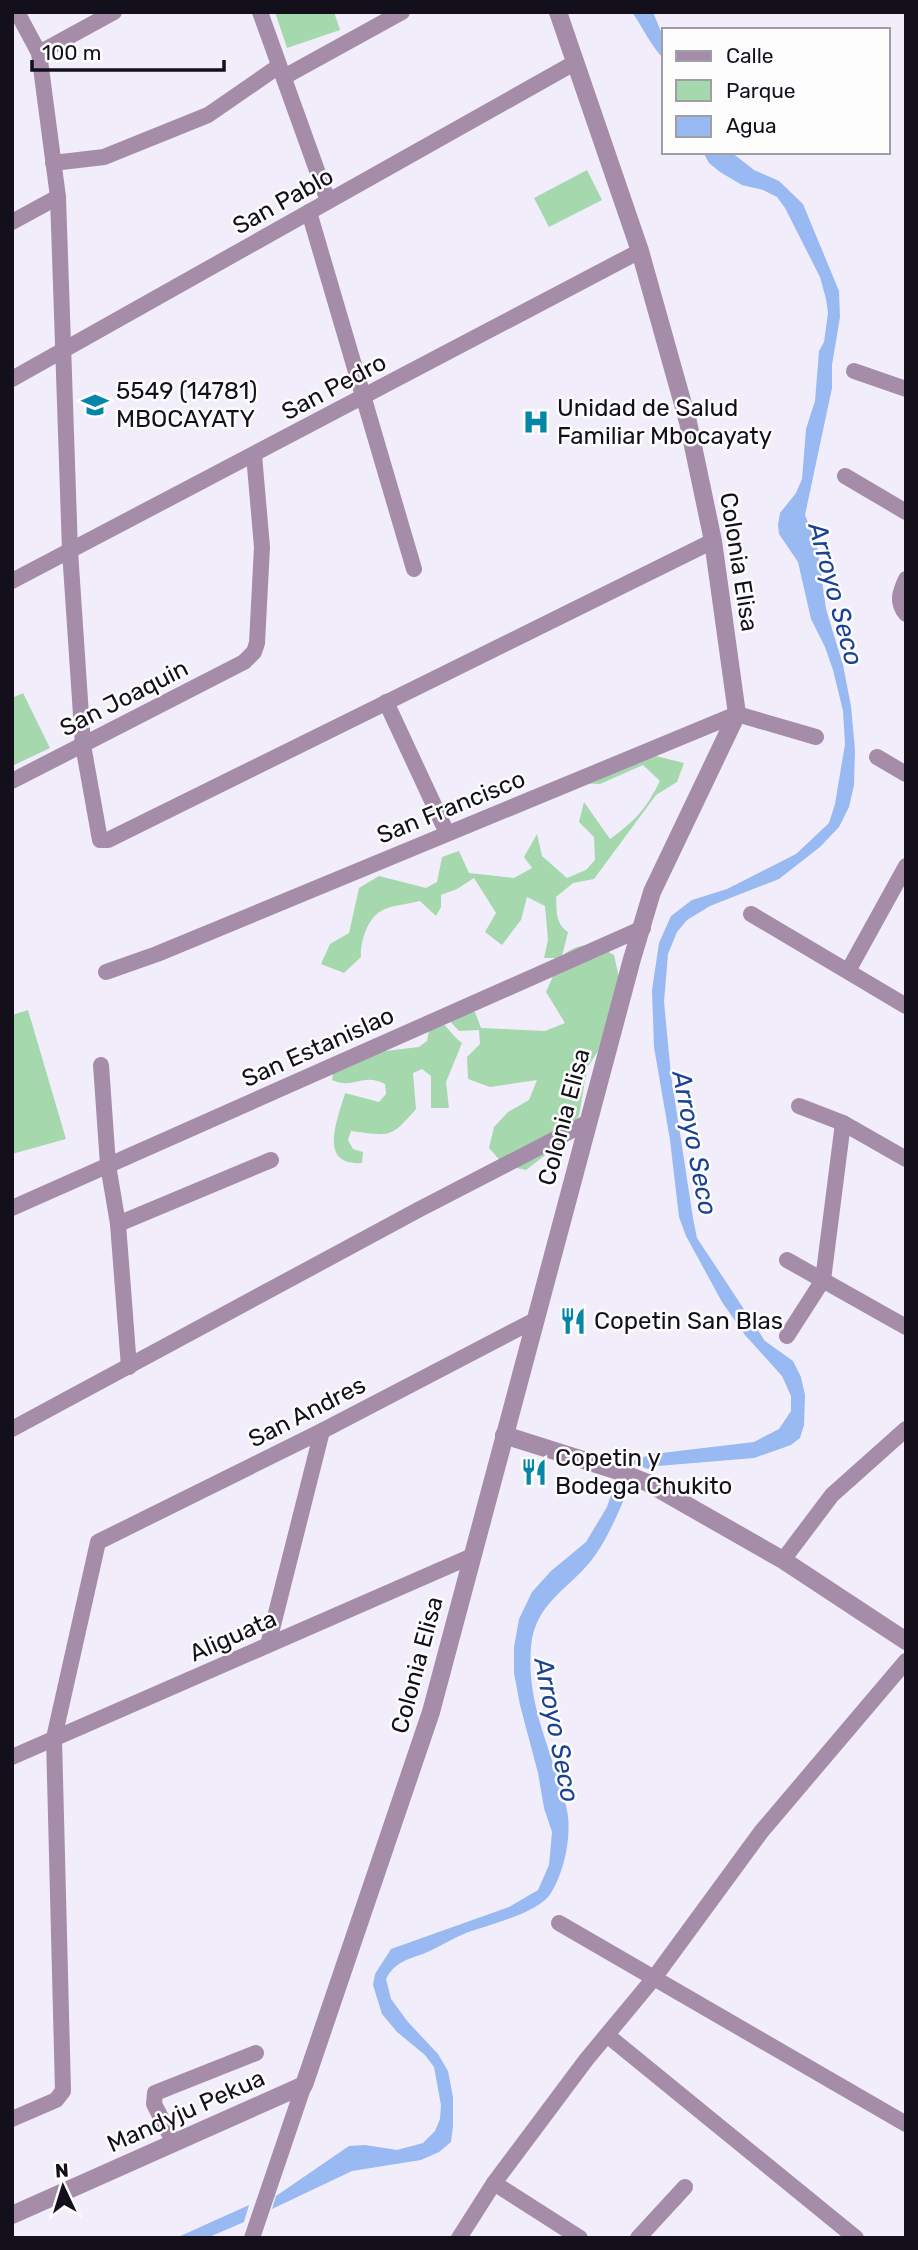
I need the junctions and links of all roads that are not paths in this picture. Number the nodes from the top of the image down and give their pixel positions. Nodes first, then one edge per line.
1 (17, 12) edge
2 (114, 12) edge
3 (260, 12) edge
4 (402, 12) edge
5 (558, 12) edge
6 (38, 53) junction
7 (576, 62) junction
8 (281, 71) junction
9 (54, 163) junction
10 (58, 197) junction
11 (328, 201) junction
12 (309, 212) junction
13 (12, 222) edge
14 (640, 251) junction
15 (62, 351) junction
16 (854, 371) dead end
17 (12, 379) edge
18 (906, 389) edge
19 (363, 397) junction
20 (254, 455) junction
21 (845, 476) dead end
22 (906, 512) edge
23 (713, 541) junction
24 (70, 551) junction
25 (414, 569) dead end
26 (906, 579) edge
27 (12, 581) edge
28 (906, 614) edge
29 (386, 702) junction
30 (737, 715) junction
31 (816, 737) dead end
32 (83, 745) junction
33 (877, 757) dead end
34 (906, 774) edge
35 (12, 781) edge
36 (447, 833) junction
37 (906, 866) edge
38 (751, 914) dead end
39 (643, 928) junction
40 (849, 971) junction
41 (106, 972) dead end
42 (906, 1006) edge
43 (101, 1065) dead end
44 (799, 1106) dead end
45 (588, 1122) junction
46 (843, 1123) junction
47 (906, 1159) edge
48 (271, 1160) dead end
49 (108, 1165) junction
50 (12, 1208) edge
51 (118, 1224) junction
52 (787, 1260) dead end
53 (822, 1280) junction
54 (535, 1321) junction
55 (906, 1327) edge
56 (787, 1336) dead end
57 (129, 1367) junction
58 (12, 1429) edge
59 (906, 1429) edge
60 (322, 1431) junction
61 (504, 1435) junction
62 (471, 1556) junction
63 (783, 1560) junction
64 (906, 1641) edge
65 (268, 1645) junction
66 (906, 1661) edge
67 (54, 1738) junction
68 (12, 1757) edge
69 (559, 1923) dead end
70 (654, 1978) junction
71 (607, 2035) junction
72 (256, 2053) dead end
73 (304, 2085) junction
74 (12, 2119) edge
75 (906, 2124) edge
76 (174, 2143) junction
77 (494, 2183) junction
78 (685, 2187) dead end
79 (12, 2216) edge
80 (838, 2232) edge
81 (252, 2238) edge
82 (459, 2238) edge
83 (580, 2238) edge
84 (638, 2238) edge
85 (856, 2238) edge

1 - 6 street
2 - 6 street
3 - 8 street
4 - 8 street
5 - 7 street, Colonia Elisa
6 - 9 street
7 - 11 street, San Pablo
7 - 14 street, Colonia Elisa
8 - 9 street
8 - 11 street
9 - 10 street
10 - 13 street
10 - 15 street
11 - 12 street, San Pablo
12 - 15 street, San Pablo
12 - 19 street
14 - 19 street, San Pedro
14 - 23 street, Colonia Elisa
15 - 17 street, San Pablo
15 - 24 street
16 - 18 street
19 - 20 street, San Pedro
19 - 25 street
20 - 24 street, San Pedro
20 - 32 street, San Joaquin
21 - 22 street
23 - 29 street
23 - 30 street, Colonia Elisa
24 - 27 street, San Pedro
24 - 32 street
26 - 28 street
29 - 32 street
29 - 36 street
30 - 31 street
30 - 36 street, San Francisco
30 - 39 street, Colonia Elisa
32 - 35 street, San Joaquin
33 - 34 street
36 - 41 street, San Francisco
37 - 40 street
38 - 40 street
39 - 45 street, Colonia Elisa
39 - 49 street, San Estanislao
40 - 42 street
43 - 49 street
44 - 46 street
45 - 54 street, Colonia Elisa
45 - 57 street
46 - 47 street
46 - 53 street
48 - 51 street
49 - 50 street, San Estanislao
49 - 51 street
51 - 57 street
52 - 53 street
53 - 55 street
53 - 56 street
54 - 60 street, San Andres
54 - 61 street, Colonia Elisa
57 - 58 street
59 - 63 street
60 - 65 street
60 - 67 street, San Andres
61 - 62 street, Colonia Elisa
61 - 63 street
62 - 65 street, Aliguata
62 - 73 street, Colonia Elisa
63 - 64 street
65 - 67 street, Aliguata
66 - 70 street
67 - 68 street, Aliguata
67 - 74 street
69 - 70 street
70 - 71 street
70 - 75 street
71 - 77 street
71 - 80 street
72 - 76 street
73 - 76 street, Mandyju Pekua
73 - 81 street, Colonia Elisa
76 - 79 street, Mandyju Pekua
77 - 82 street
77 - 83 street
78 - 84 street
80 - 85 street

